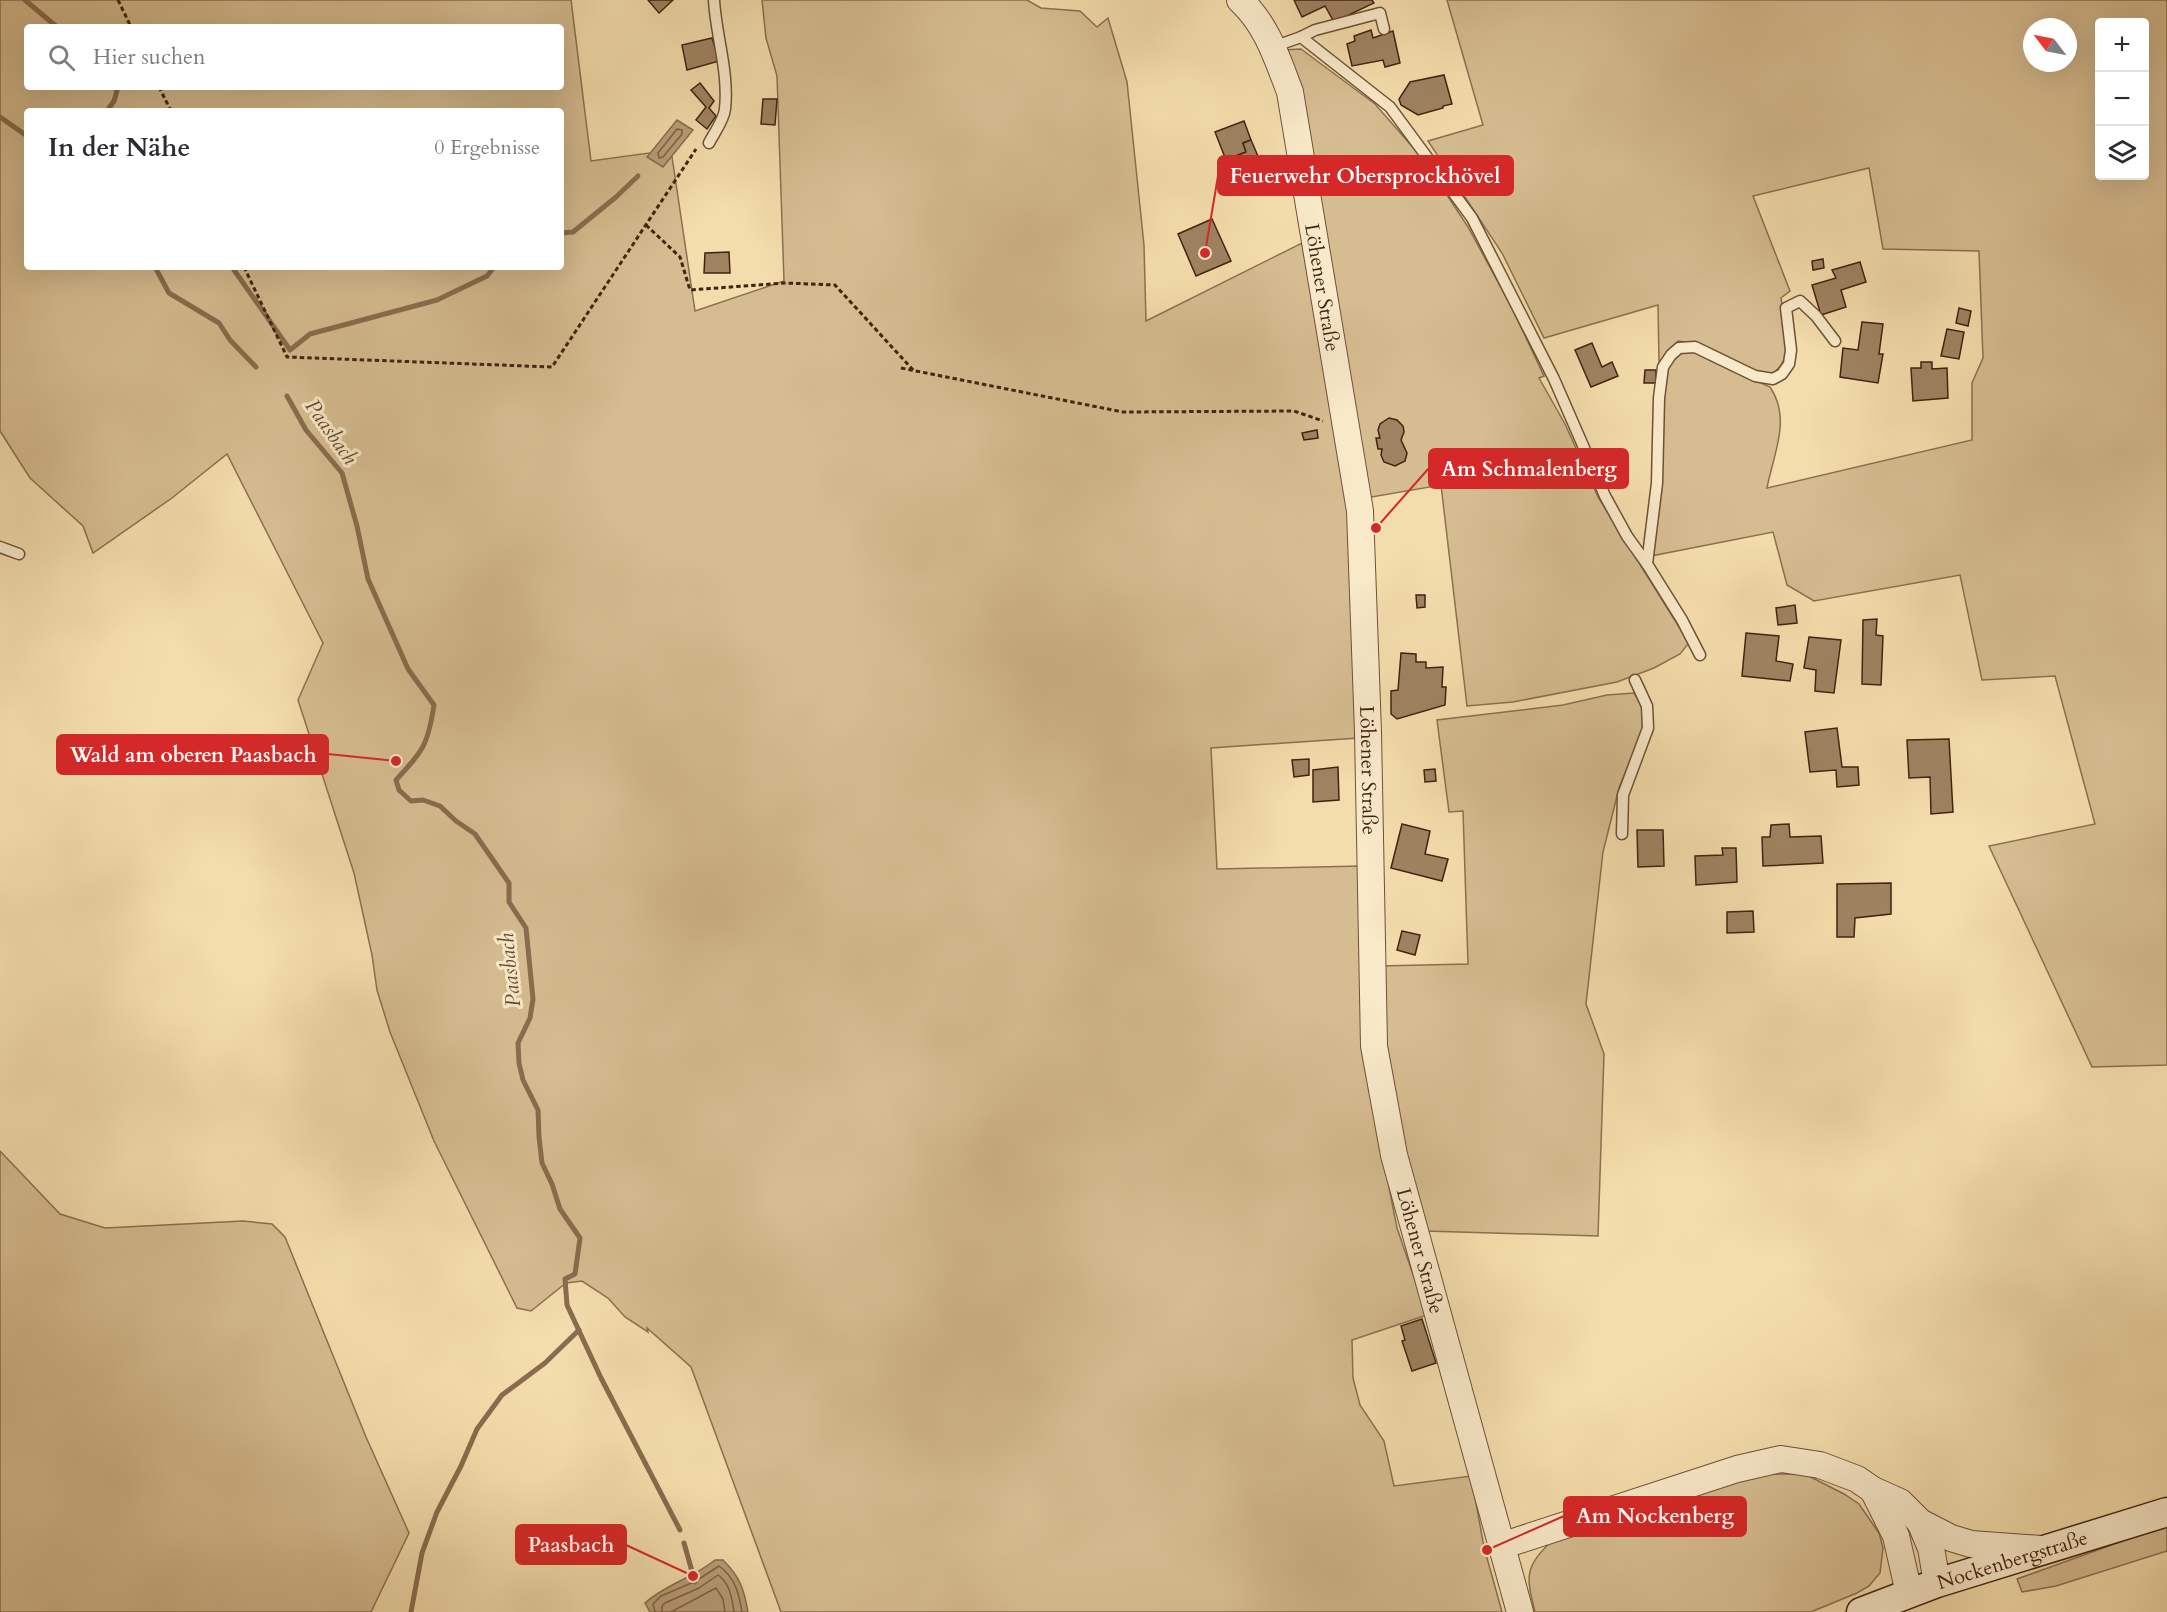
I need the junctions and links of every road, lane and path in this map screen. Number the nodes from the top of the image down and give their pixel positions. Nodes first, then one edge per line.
1 (118, 0) edge
2 (714, 0) edge
3 (1240, 0) edge
4 (130, 24) edge
5 (1384, 28) dead end
6 (1301, 37) junction
7 (1273, 48) junction
8 (160, 90) edge
9 (170, 108) edge
10 (707, 147) joint
11 (646, 225) junction
12 (245, 270) edge
13 (1835, 341) dead end
14 (902, 368) dead end
15 (914, 371) junction
16 (1347, 430) junction
17 (0, 547) edge
18 (19, 554) dead end
19 (1647, 564) junction
20 (1700, 655) dead end
21 (1635, 680) dead end
22 (1622, 834) dead end
23 (1873, 1490) junction
24 (2167, 1512) edge
25 (1920, 1522) junction
26 (1501, 1546) junction
27 (2044, 1550) junction
28 (1937, 1583) junction
29 (1909, 1593) junction
30 (1520, 1612) edge
31 (1861, 1612) edge

1 - 4 path
2 - 10 lane
3 - 7 street, Löhener Straße
5 - 6 lane
6 - 7 lane
6 - 19 lane
7 - 16 street, Löhener Straße
8 - 9 path
10 - 11 path
11 - 12 path
11 - 15 path
13 - 19 lane
14 - 15 path
15 - 16 path
16 - 26 street, Löhener Straße
17 - 18 lane
19 - 20 lane
21 - 22 lane
23 - 25 street
23 - 26 street
23 - 29 street
24 - 27 main road, Nockenbergstraße
25 - 27 street
25 - 28 street
26 - 30 street, Löhener Straße
27 - 28 main road, Nockenbergstraße
28 - 29 main road, Nockenbergstraße
29 - 31 main road, Nockenbergstraße

